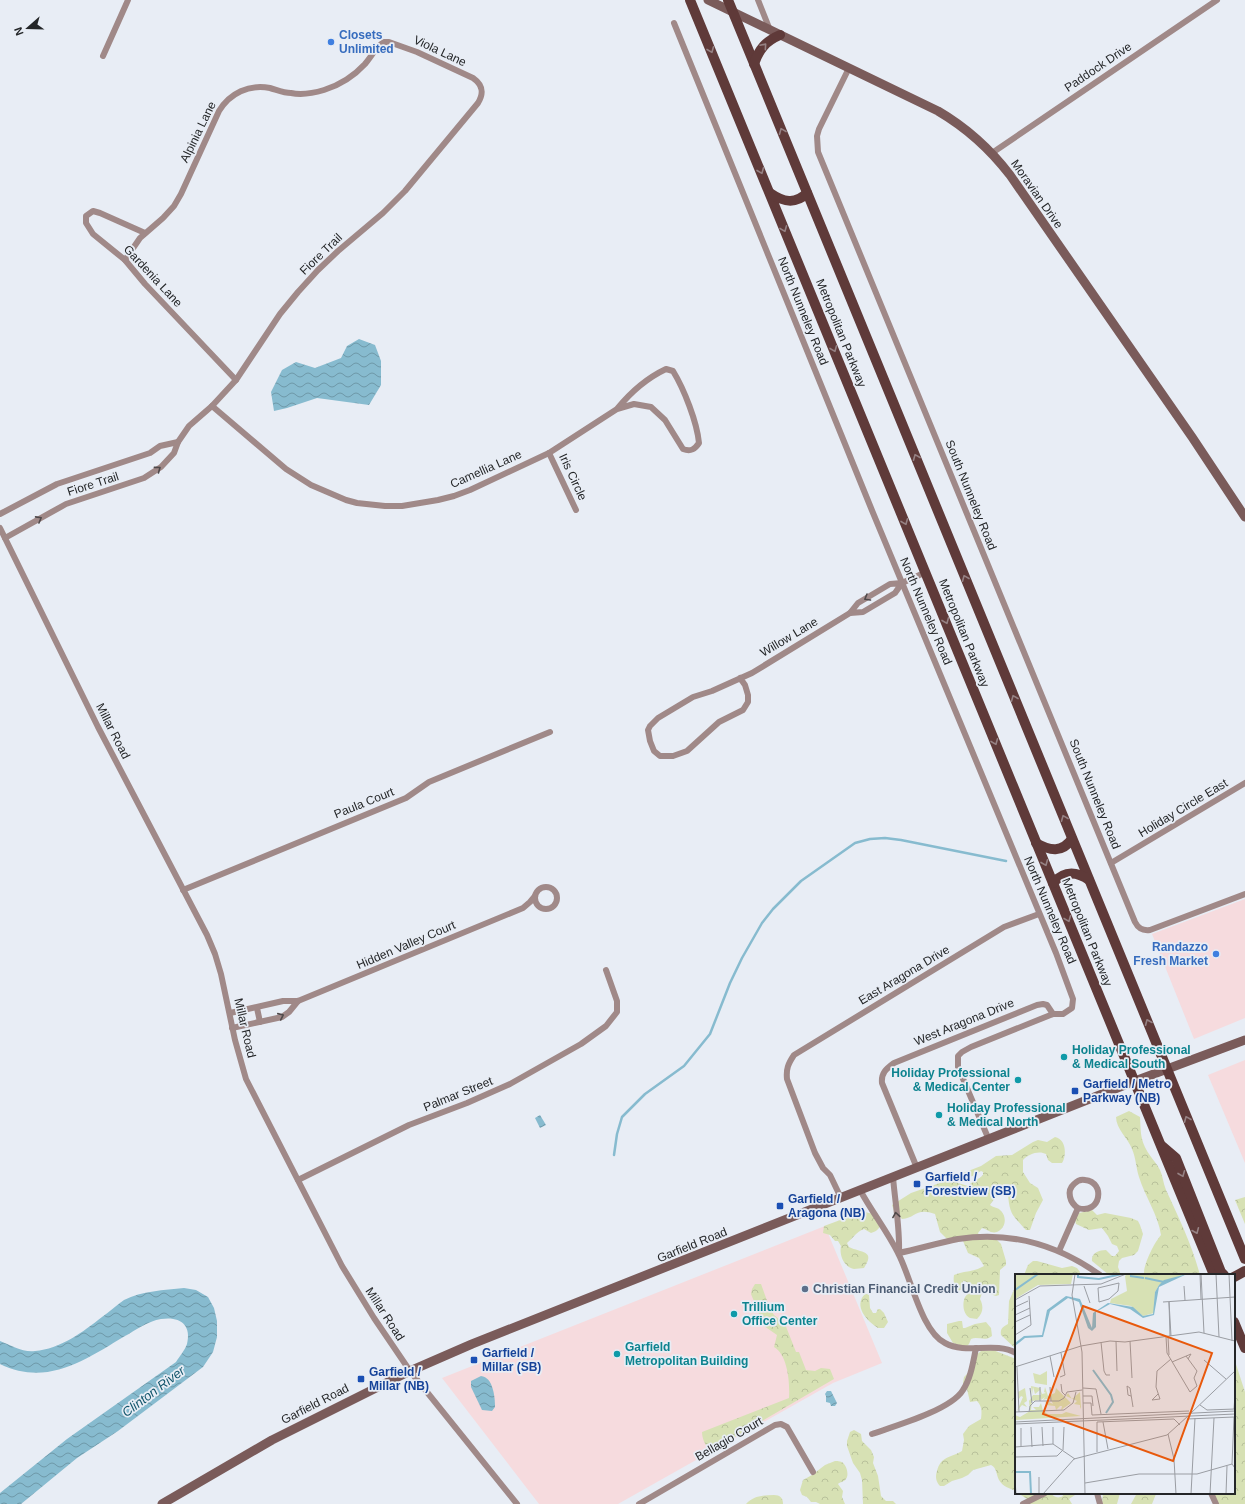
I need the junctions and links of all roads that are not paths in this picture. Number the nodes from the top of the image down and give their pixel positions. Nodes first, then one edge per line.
1 (128, 0) edge
2 (690, 0) edge
3 (708, 0) edge
4 (728, 0) edge
5 (758, 0) edge
6 (1217, 0) edge
7 (732, 12) junction
8 (674, 23) dead end
9 (770, 30) junction
10 (780, 35) junction
11 (384, 42) joint
12 (103, 56) dead end
13 (754, 64) junction
14 (849, 68) junction
15 (482, 88) joint
16 (992, 153) junction
17 (770, 193) junction
18 (807, 193) junction
19 (145, 233) junction
20 (125, 260) junction
21 (236, 380) junction
22 (212, 406) junction
23 (617, 409) junction
24 (178, 442) junction
25 (549, 453) junction
26 (576, 510) dead end
27 (0, 514) edge
28 (1245, 517) edge
29 (0, 528) edge
30 (5, 538) junction
31 (926, 572) junction
32 (902, 584) junction
33 (850, 613) junction
34 (740, 678) junction
35 (550, 732) dead end
36 (1245, 783) edge
37 (1072, 839) junction
38 (1036, 843) junction
39 (1111, 863) junction
40 (1089, 880) junction
41 (1053, 883) junction
42 (183, 890) junction
43 (1245, 894) edge
44 (535, 896) junction
45 (522, 908) junction
46 (541, 908) junction
47 (1039, 914) junction
48 (606, 970) dead end
49 (298, 1002) junction
50 (257, 1008) junction
51 (230, 1013) junction
52 (1052, 1014) junction
53 (260, 1022) junction
54 (232, 1028) junction
55 (1245, 1040) edge
56 (1167, 1069) junction
57 (1135, 1081) junction
58 (989, 1140) junction
59 (1160, 1143) junction
60 (917, 1168) junction
61 (893, 1177) junction
62 (298, 1180) junction
63 (860, 1190) junction
64 (841, 1198) junction
65 (1078, 1208) junction
66 (1058, 1251) junction
67 (899, 1253) junction
68 (1245, 1259) edge
69 (1245, 1271) edge
70 (1099, 1274) edge
71 (1214, 1274) edge
72 (1223, 1274) edge
73 (1235, 1276) edge
74 (1235, 1324) edge
75 (976, 1348) junction
76 (1245, 1348) edge
77 (1015, 1353) edge
78 (410, 1370) junction
79 (872, 1434) dead end
80 (813, 1472) dead end
81 (1043, 1494) edge
82 (1097, 1494) edge
83 (1211, 1494) edge
84 (162, 1504) edge
85 (517, 1504) edge
86 (639, 1504) edge
87 (1023, 1504) edge
88 (1100, 1504) edge
89 (1216, 1504) edge

1 - 12 street
2 -> 17 main road, Metropolitan Parkway
3 - 7 main road, Moravian Drive
4 - 7 main road, Metropolitan Parkway
5 - 9 street
6 - 16 street, Paddock Drive
7 - 9 main road, Moravian Drive
7 - 13 main road, Metropolitan Parkway
8 - 32 street, North Nunneley Road
9 - 10 main road, Moravian Drive
13 -> 10 main road
10 - 14 main road, Moravian Drive
11 - 15 street, Viola Lane
11 - 19 street, Alpinia Lane
18 -> 13 main road, Metropolitan Parkway
14 - 16 main road, Moravian Drive
14 - 39 street, South Nunneley Road
15 - 21 street, Fiore Trail
16 - 28 main road, Moravian Drive
17 - 18 main road
17 -> 31 main road, Metropolitan Parkway
37 -> 18 main road, Metropolitan Parkway
19 - 20 street, Alpinia Lane
19 - 20 street, Gardenia Lane
20 - 21 street, Gardenia Lane
21 - 22 street, Fiore Trail
22 - 24 street, Fiore Trail
22 - 25 street, Camellia Lane
23 - 23 street, Camellia Lane
23 - 25 street, Camellia Lane
24 - 27 street, Fiore Trail
30 -> 24 street, Fiore Trail
25 - 26 street, Iris Circle
29 - 30 street, Millar Road
30 - 42 street, Millar Road
31 - 32 street, Willow Lane
31 -> 38 main road, Metropolitan Parkway
32 - 33 street, Willow Lane
32 -> 33 street, Willow Lane
32 - 47 street, North Nunneley Road
33 - 34 street, Willow Lane
34 - 34 street, Willow Lane
35 - 42 street, Paula Court
36 - 39 street, Holiday Circle East
37 - 38 main road
37 - 40 main road, Metropolitan Parkway
38 -> 41 main road, Metropolitan Parkway
39 - 43 street, South Nunneley Road
40 - 41 main road
56 -> 40 main road, Metropolitan Parkway
41 -> 57 main road, Metropolitan Parkway
42 - 51 street, Millar Road
44 - 45 street, Hidden Valley Court
44 - 46 street
44 - 46 street, Hidden Valley Court
45 - 46 street, Hidden Valley Court
45 - 49 street, Hidden Valley Court
47 - 52 street, North Nunneley Road
47 - 64 street, East Aragona Drive
48 - 62 street, Palmar Street
49 - 50 street, Hidden Valley Court
53 -> 49 street, Hidden Valley Court
50 - 51 street, Hidden Valley Court
50 - 53 street
51 - 54 street, Millar Road
52 - 58 street, North Nunneley Road
52 - 60 street, West Aragona Drive
53 - 54 street, Hidden Valley Court
54 - 62 street, Millar Road
55 - 56 main road, Garfield Road
56 - 57 main road, Garfield Road
68 -> 56 main road, Metropolitan Parkway
57 - 58 main road, Garfield Road
57 - 59 main road, Metropolitan Parkway
58 - 60 main road, Garfield Road
59 -> 71 main road, Metropolitan Parkway
59 -> 72 main road
60 - 61 main road, Garfield Road
61 - 63 main road, Garfield Road
67 -> 61 street
62 - 78 street, Millar Road
63 - 64 main road, Garfield Road
63 - 67 street
64 - 78 main road, Garfield Road
65 - 65 street
65 - 66 street
66 - 67 street
66 - 70 street
67 - 75 street
69 - 73 main road
74 - 76 main road
75 - 77 street
75 - 79 street
78 - 84 main road, Garfield Road
78 - 85 street, Millar Road
80 - 86 street, Bellagio Court
81 - 87 street
82 - 88 street
83 - 89 street

